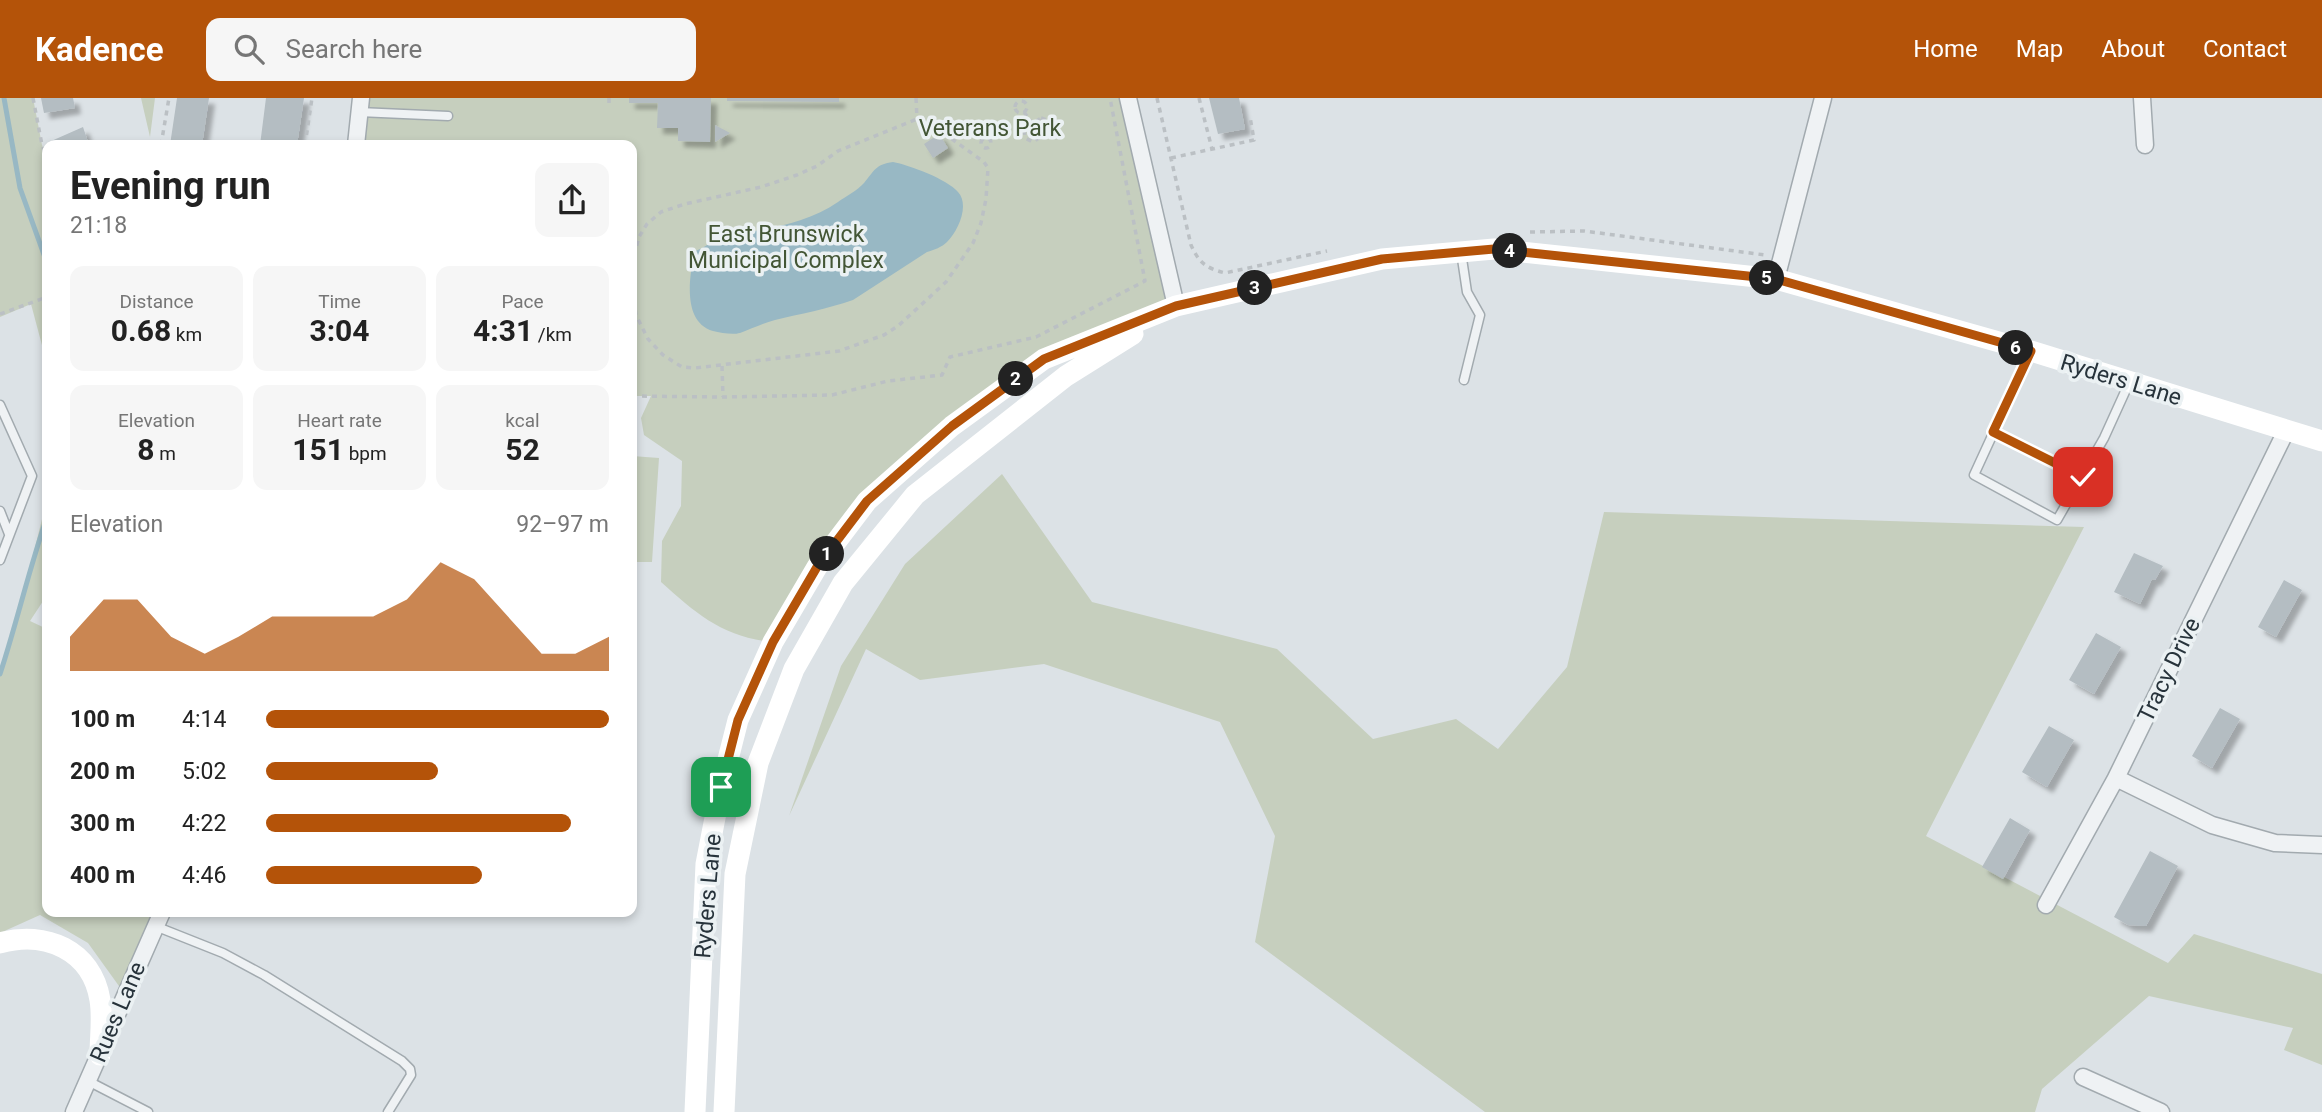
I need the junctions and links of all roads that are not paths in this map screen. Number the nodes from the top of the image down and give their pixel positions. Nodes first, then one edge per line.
1 (1128, 98) edge
2 (1823, 98) edge
3 (2142, 98) edge
4 (360, 105) edge
5 (448, 116) dead end
6 (356, 140) edge
7 (2146, 145) dead end
8 (1461, 252) junction
9 (1776, 279) junction
10 (1176, 306) junction
11 (2031, 351) junction
12 (1464, 380) dead end
13 (2129, 383) junction
14 (0, 405) edge
15 (2286, 431) junction
16 (1993, 432) junction
17 (2322, 441) edge
18 (2083, 477) junction
19 (0, 510) edge
20 (9, 534) junction
21 (0, 560) edge
22 (2116, 778) junction
23 (2322, 845) edge
24 (2046, 905) dead end
25 (158, 919) edge
26 (0, 943) edge
27 (100, 1055) junction
28 (2083, 1077) dead end
29 (88, 1081) junction
30 (130, 1108) edge
31 (74, 1112) edge
32 (148, 1112) edge
33 (388, 1112) edge
34 (695, 1112) edge
35 (724, 1112) edge
36 (2161, 1112) edge

1 - 10 street
2 - 9 street
3 - 7 street
4 - 5 lane
4 - 6 street
8 - 9 main road, Ryders Lane
8 - 10 main road, Ryders Lane
8 - 12 lane
9 - 11 main road, Ryders Lane
10 - 34 main road, Ryders Lane
10 - 35 main road, Ryders Lane
11 - 13 main road, Ryders Lane
11 - 16 lane
13 - 15 main road, Ryders Lane
13 - 18 lane
14 - 20 lane
15 - 17 main road, Ryders Lane
15 - 22 street, Tracy Drive
16 - 18 lane
16 - 18 lane
19 - 20 lane
20 - 21 lane
22 - 23 street
22 - 24 street, Tracy Drive
25 - 27 street, Rues Lane
25 - 33 lane
26 - 27 main road
27 - 29 street, Rues Lane
28 - 36 street
29 - 30 lane
29 - 31 street, Rues Lane
30 - 32 lane

